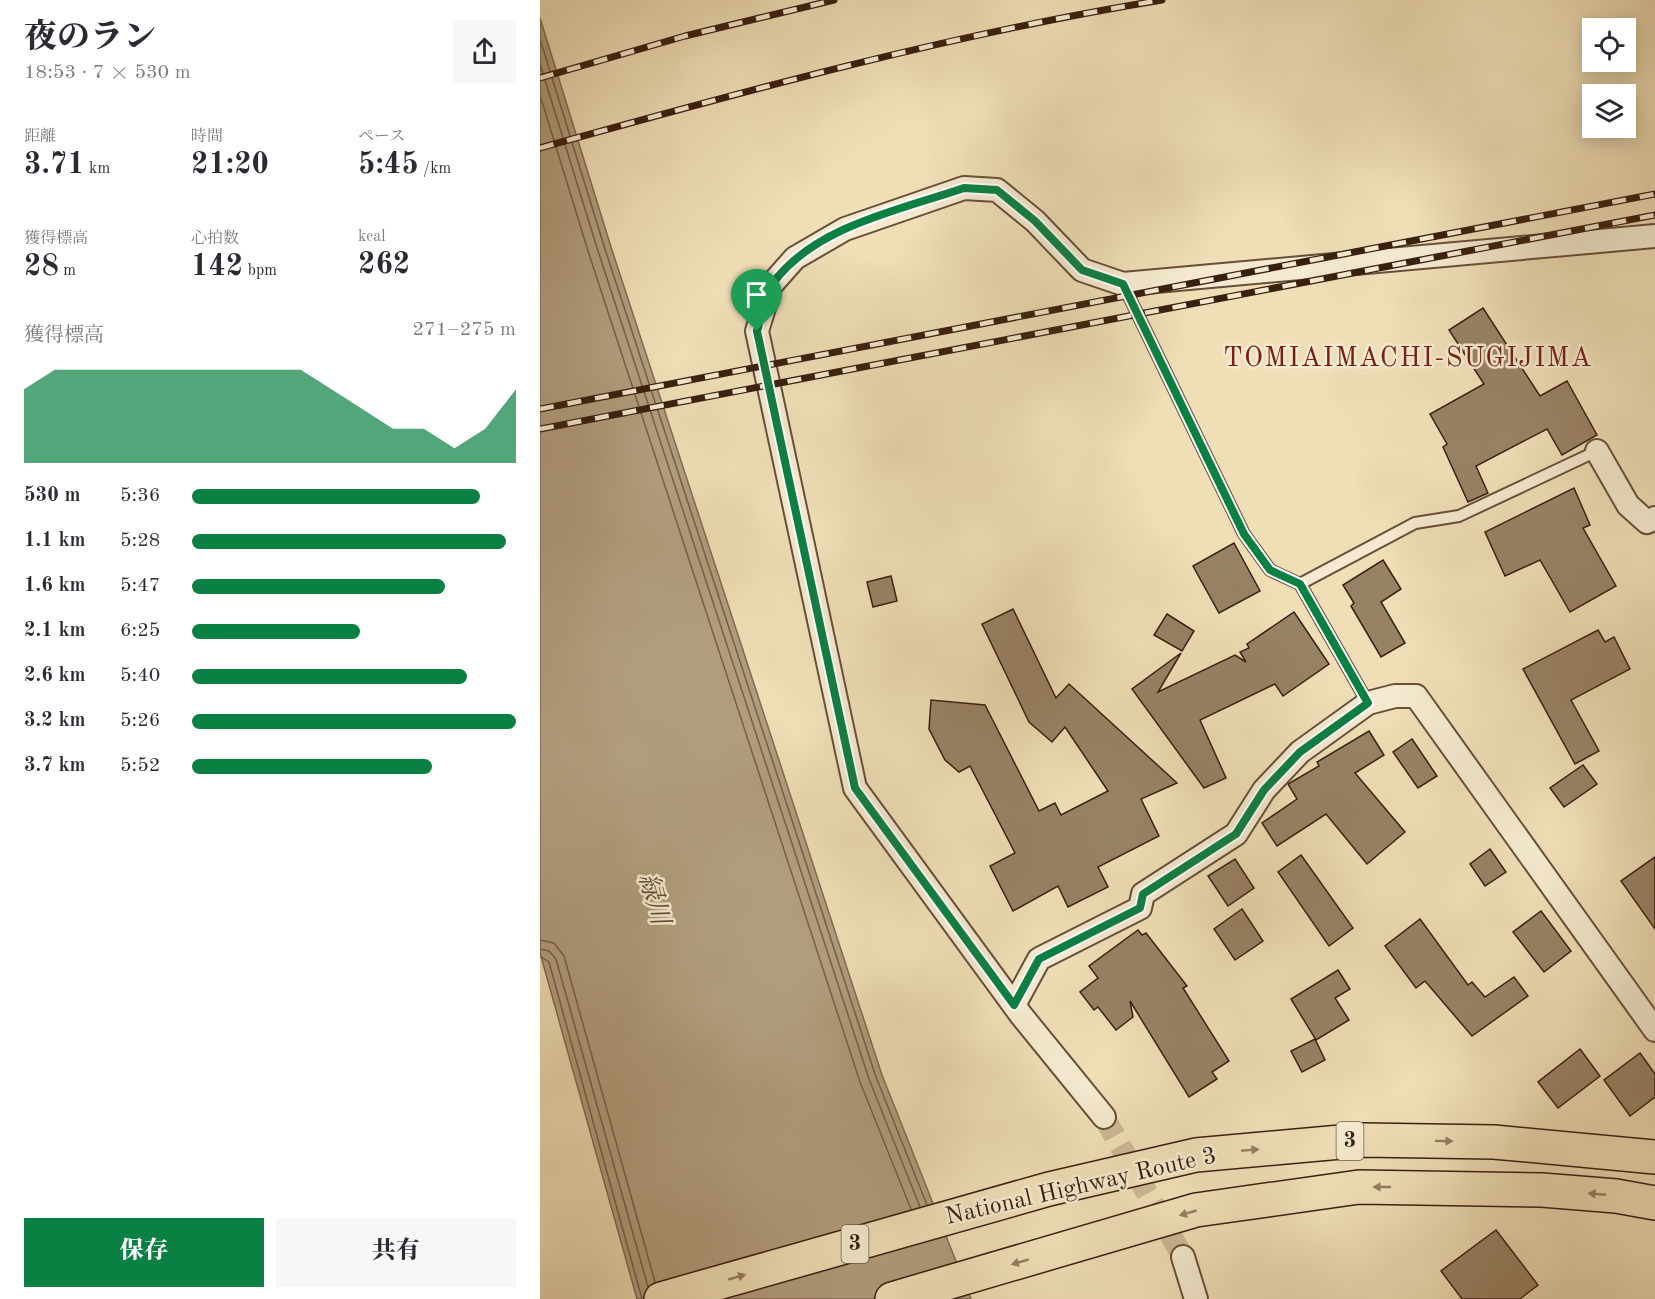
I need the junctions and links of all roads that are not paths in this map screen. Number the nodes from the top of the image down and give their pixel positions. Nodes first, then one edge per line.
1 (1655, 236) edge
2 (1123, 284) junction
3 (1597, 451) joint
4 (1655, 518) edge
5 (1300, 584) junction
6 (1368, 703) junction
7 (1014, 1005) junction
8 (1655, 1029) edge
9 (1104, 1117) tunnel mouth
10 (1655, 1157) edge
11 (1655, 1203) edge
12 (1183, 1257) tunnel mouth
13 (661, 1299) edge
14 (892, 1299) edge
15 (1196, 1299) edge

1 - 2 street
2 - 5 lane
2 - 7 street
3 - 4 street
3 - 5 lane
5 - 6 lane
6 - 7 street
6 - 8 street
7 - 9 street
13 -> 10 highway, National Highway Route 3 / 3
11 -> 14 highway, National Highway Route 3 / 3
12 - 15 street

